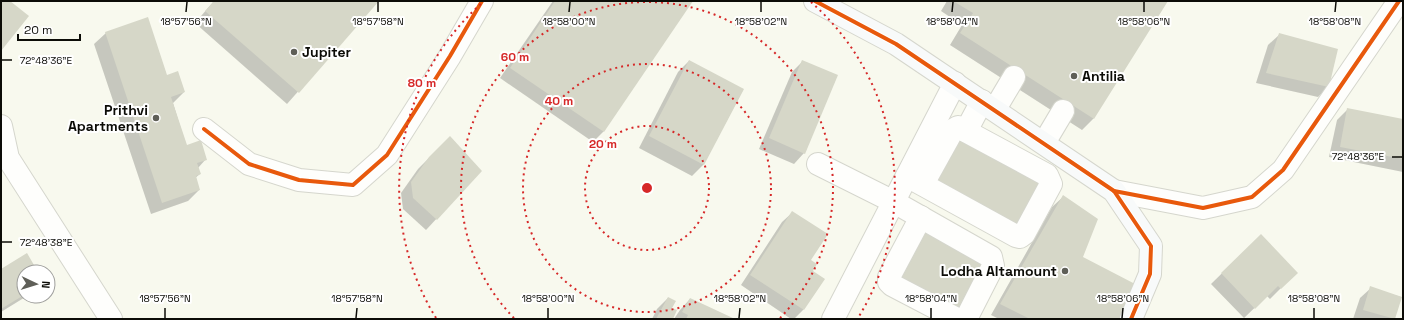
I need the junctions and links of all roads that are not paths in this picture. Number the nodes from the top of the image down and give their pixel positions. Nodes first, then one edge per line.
1 (482, 1) edge
2 (815, 1) edge
3 (1399, 1) edge
4 (1014, 77) dead end
5 (955, 83) junction
6 (988, 105) junction
7 (1063, 111) dead end
8 (1, 126) edge
9 (204, 129) dead end
10 (966, 131) junction
11 (1049, 146) junction
12 (818, 164) dead end
13 (1043, 172) junction
14 (915, 180) junction
15 (1114, 191) junction
16 (894, 202) junction
17 (921, 217) junction
18 (111, 319) edge
19 (833, 319) edge
20 (957, 319) edge
21 (966, 319) edge
22 (1131, 319) edge

1 - 9 street
2 - 5 street
3 - 15 street
4 - 6 street
5 - 6 street
5 - 14 street
6 - 10 street
6 - 11 street
7 - 11 street
8 - 18 street
10 - 13 street
10 - 14 street
11 - 13 street
11 - 15 street
12 - 16 street
13 - 14 street
14 - 16 street
15 - 22 street
16 - 17 street
16 - 19 street
17 - 20 street
17 - 21 street

